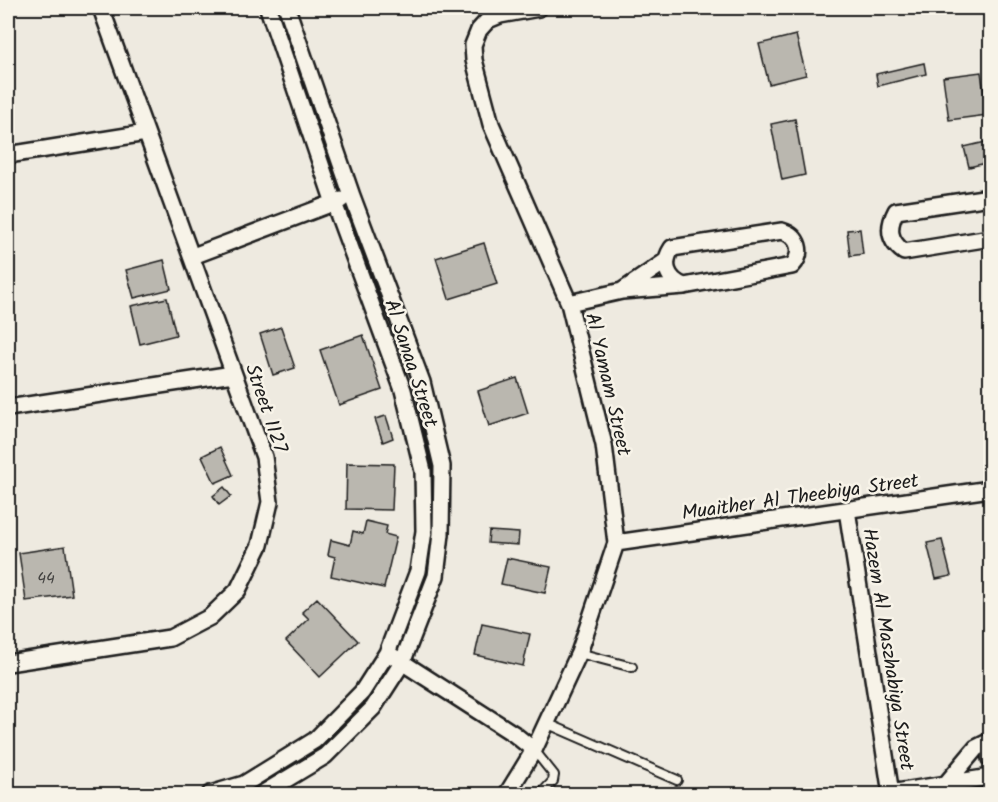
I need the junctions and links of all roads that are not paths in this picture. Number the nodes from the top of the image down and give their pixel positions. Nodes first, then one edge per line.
1 (101, 8) edge
2 (268, 8) edge
3 (287, 8) edge
4 (539, 8) edge
5 (146, 133) junction
6 (8, 155) edge
7 (352, 196) junction
8 (990, 197) edge
9 (334, 203) junction
10 (990, 238) edge
11 (193, 256) junction
12 (666, 261) junction
13 (684, 286) junction
14 (622, 291) junction
15 (569, 303) junction
16 (233, 374) junction
17 (8, 408) edge
18 (990, 489) edge
19 (847, 510) junction
20 (616, 543) junction
21 (387, 653) junction
22 (579, 653) junction
23 (8, 663) edge
24 (402, 663) junction
25 (632, 667) dead end
26 (546, 723) junction
27 (990, 741) edge
28 (534, 750) junction
29 (990, 759) edge
30 (990, 777) edge
31 (677, 780) dead end
32 (945, 785) junction
33 (891, 794) edge
34 (210, 795) edge
35 (262, 795) edge
36 (507, 795) edge
37 (541, 795) edge

1 - 5 street, Street 1127
2 - 9 street, Al Sanaa Street
3 - 7 street, Al Sanaa Street
4 - 15 street, Al Yamam Street
5 - 6 street
5 - 11 street, Street 1127
7 - 9 street
7 - 24 street, Al Sanaa Street
8 - 10 street
9 - 11 street
9 - 21 street, Al Sanaa Street
11 - 16 street, Street 1127
12 - 13 street
12 - 13 street
12 - 14 street
13 - 14 street
14 - 15 street
15 - 20 street, Al Yamam Street
16 - 17 street
16 - 23 street, Street 1127
18 - 19 street, Muaither Al Theebiya Street
19 - 20 street, Muaither Al Theebiya Street
19 - 33 street, Hazem Al Maszhabiya Street
20 - 22 street, Al Yamam Street
21 - 24 street
21 - 34 street, Al Sanaa Street
22 - 25 lane
22 - 26 street, Al Yamam Street
24 - 28 street
24 - 35 street, Al Sanaa Street
26 - 28 street, Al Yamam Street
26 - 31 lane
27 - 29 street
27 - 32 street
28 - 36 street, Al Yamam Street
28 - 37 lane
30 - 32 street
32 - 33 street

